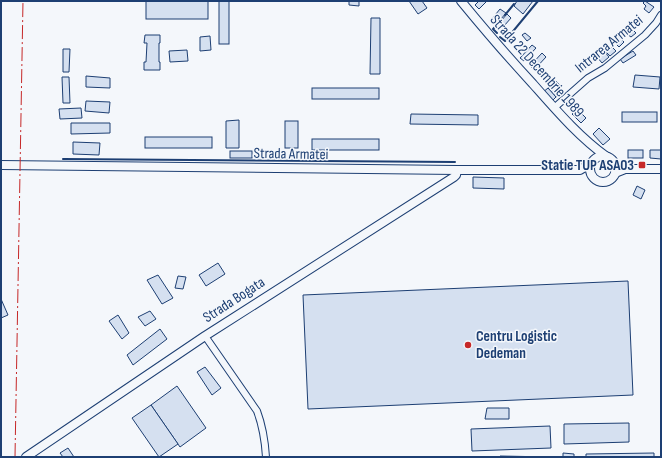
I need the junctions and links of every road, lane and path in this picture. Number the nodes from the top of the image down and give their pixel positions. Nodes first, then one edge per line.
1 (461, 1) edge
2 (661, 15) edge
3 (554, 108) junction
4 (595, 148) junction
5 (607, 157) junction
6 (593, 161) junction
7 (614, 164) junction
8 (1, 165) edge
9 (661, 169) edge
10 (457, 170) junction
11 (580, 170) junction
12 (625, 170) junction
13 (614, 173) junction
14 (592, 176) junction
15 (205, 336) junction
16 (26, 457) edge
17 (266, 457) edge

1 - 3 main road, Strada 22 Decembrie 1989
2 - 3 street, Intrarea Armatei
3 - 4 main road, Strada 22 Decembrie 1989
4 - 5 main road, Strada 22 Decembrie 1989
4 - 6 main road
5 - 6 main road
5 - 7 main road
6 - 11 main road
6 - 14 main road
7 - 12 main road
7 - 13 main road
8 - 10 main road, Strada Armatei
9 - 12 main road
10 - 11 main road, Strada Armatei
10 - 15 main road, Strada Bogata
11 - 14 main road, Strada Armatei
12 - 13 main road
13 - 14 main road
15 - 16 main road, Strada Bogata
15 - 17 street

